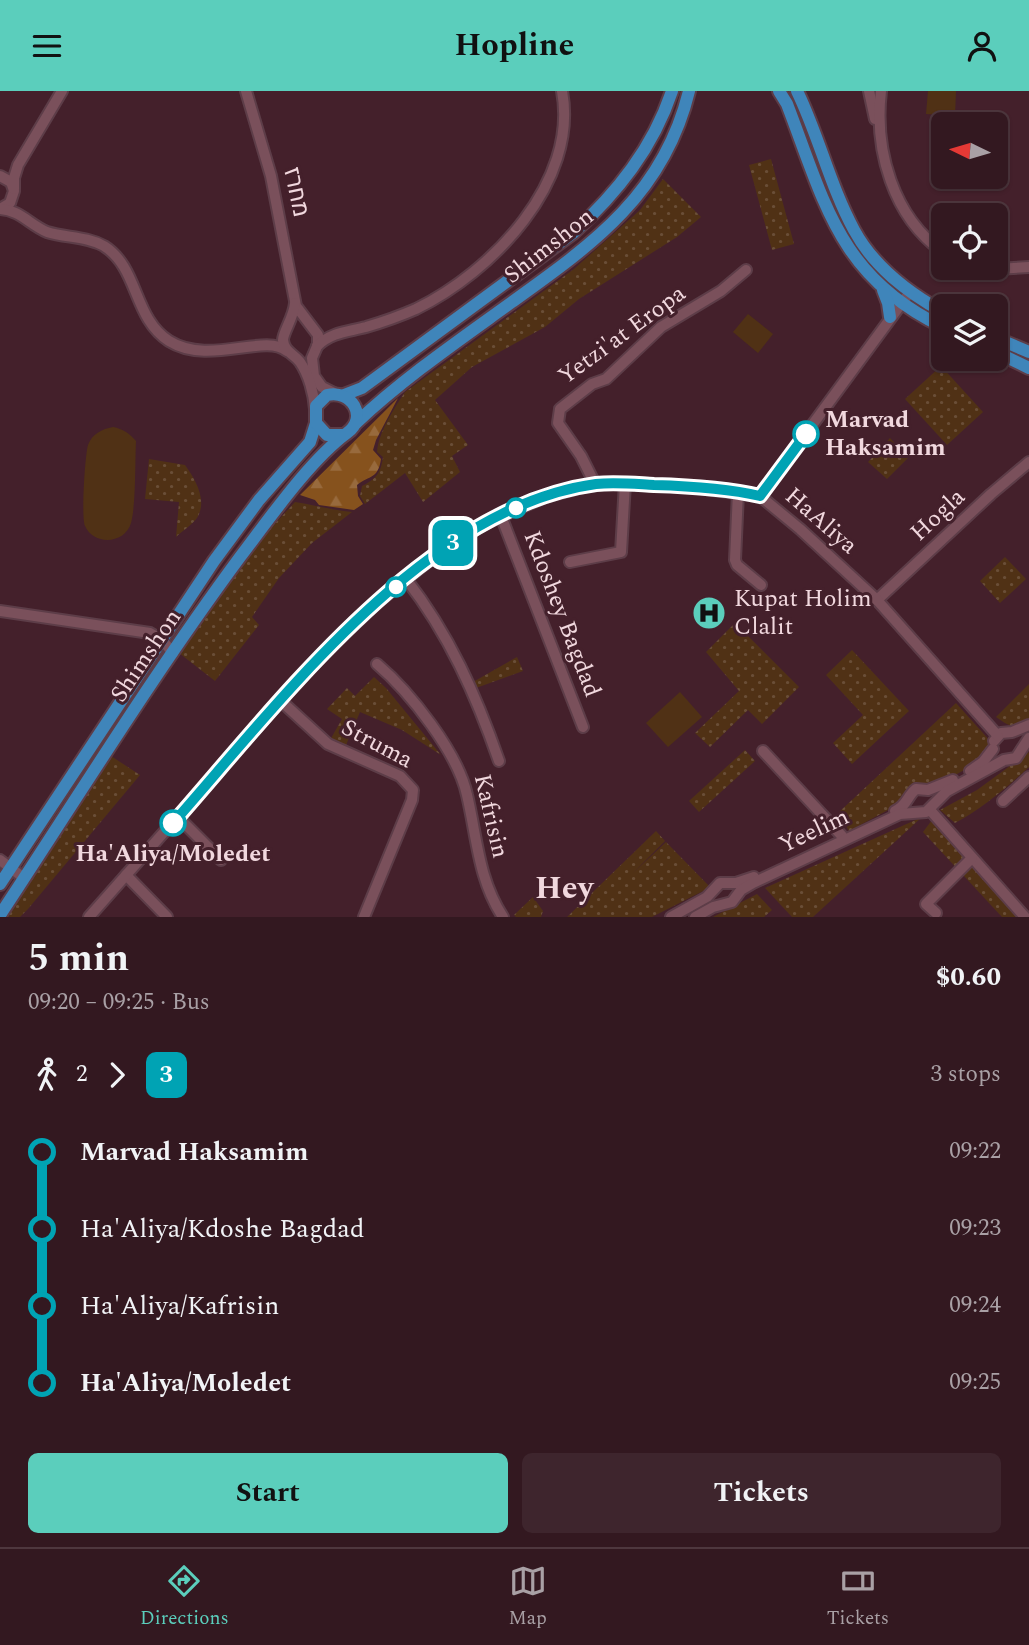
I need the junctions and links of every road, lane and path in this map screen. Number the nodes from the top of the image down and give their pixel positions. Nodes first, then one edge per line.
1 (62, 91) edge
2 (246, 91) edge
3 (562, 91) edge
4 (672, 91) edge
5 (689, 91) edge
6 (779, 91) edge
7 (797, 91) edge
8 (869, 91) edge
9 (881, 91) edge
10 (880, 136) junction
11 (18, 165) junction
12 (0, 176) edge
13 (14, 191) junction
14 (0, 209) edge
15 (23, 216) junction
16 (931, 242) edge
17 (1029, 267) edge
18 (1008, 268) edge
19 (746, 270) dead end
20 (883, 289) junction
21 (910, 292) junction
22 (295, 303) junction
23 (900, 303) junction
24 (931, 305) edge
25 (890, 317) junction
26 (931, 320) edge
27 (310, 325) junction
28 (287, 329) junction
29 (335, 333) junction
30 (1008, 343) edge
31 (267, 345) junction
32 (315, 349) junction
33 (1029, 352) edge
34 (291, 353) junction
35 (1008, 358) edge
36 (1029, 368) edge
37 (339, 394) junction
38 (315, 416) junction
39 (355, 423) junction
40 (344, 435) junction
41 (1029, 462) edge
42 (625, 483) junction
43 (595, 484) junction
44 (738, 492) junction
45 (760, 496) junction
46 (501, 516) junction
47 (570, 562) dead end
48 (406, 579) junction
49 (761, 585) dead end
50 (877, 600) junction
51 (0, 611) edge
52 (159, 644) junction
53 (173, 653) junction
54 (377, 664) dead end
55 (281, 701) junction
56 (1029, 725) edge
57 (583, 727) dead end
58 (1012, 732) junction
59 (998, 736) junction
60 (1026, 743) edge
61 (993, 749) junction
62 (763, 751) dead end
63 (1004, 760) junction
64 (499, 761) dead end
65 (1029, 777) edge
66 (928, 790) junction
67 (1003, 801) dead end
68 (912, 806) junction
69 (932, 806) junction
70 (178, 817) junction
71 (842, 836) junction
72 (972, 858) junction
73 (221, 860) dead end
74 (6, 864) edge
75 (127, 875) junction
76 (24, 878) junction
77 (730, 883) junction
78 (0, 884) edge
79 (715, 890) junction
80 (735, 897) junction
81 (723, 904) junction
82 (936, 913) dead end
83 (0, 915) edge
84 (89, 917) edge
85 (167, 917) edge
86 (363, 917) edge
87 (503, 917) edge
88 (671, 917) edge
89 (695, 917) edge
90 (1025, 917) edge

1 - 11 street
2 - 22 street, מחרז
3 - 29 street
4 - 37 main road, Shimshon
5 - 39 main road, Shimshon
6 - 20 main road
7 - 21 main road
8 - 10 street
9 - 10 street
10 - 16 street
11 - 12 street
11 - 13 street
12 - 13 street
13 - 14 street
13 - 15 street
14 - 15 street
15 - 31 street
17 - 18 street
19 - 43 street, Yetzi'at Eropa
20 - 23 main road
20 - 25 main road
21 - 23 street
21 - 24 main road
22 - 27 street, מחרז
22 - 28 street, מחרז
23 - 25 street
23 - 26 main road
25 - 45 street
27 - 28 street
27 - 29 street
27 - 32 street
28 - 31 street
28 - 34 street
29 - 32 street
30 - 33 main road
31 - 34 street
32 - 34 street
32 - 37 street
34 - 38 street
35 - 36 main road
37 - 38 main road
37 - 39 main road
38 - 40 main road
38 - 52 main road, Shimshon
39 - 40 main road
40 - 53 main road, Shimshon
41 - 50 street, Hogla
42 - 43 street, HaAliya
42 - 44 street, HaAliya
42 - 47 street
43 - 46 street, HaAliya
44 - 45 street, HaAliya
44 - 49 street
45 - 50 street, HaAliya
46 - 48 street, HaAliya
46 - 57 street, Kdoshey Bagdad
48 - 55 street, HaAliya
48 - 64 street, Kafrisin
50 - 59 street, HaAliya
51 - 52 street
52 - 53 street
52 - 74 main road, Shimshon
53 - 76 main road, Shimshon
54 - 87 street, Kafrisin
55 - 70 street, HaAliya
55 - 86 street, Struma
56 - 58 street
58 - 59 street
58 - 60 street
59 - 61 street
60 - 63 street
61 - 63 street
61 - 66 street
62 - 71 street, Yeelim
63 - 69 street
65 - 67 street
66 - 68 street
66 - 69 street
68 - 69 street
68 - 71 street, Yeelim
68 - 80 street, Yeelim
69 - 72 street
70 - 73 street
70 - 75 street, HaAliya
71 - 77 street, Yeelim
72 - 82 street
72 - 90 street
74 - 76 street
74 - 78 main road, Shimshon
75 - 84 street, HaAliya
75 - 85 street
76 - 83 main road, Shimshon
77 - 79 street
77 - 80 street
79 - 81 street
79 - 88 street
80 - 81 street
81 - 89 street

